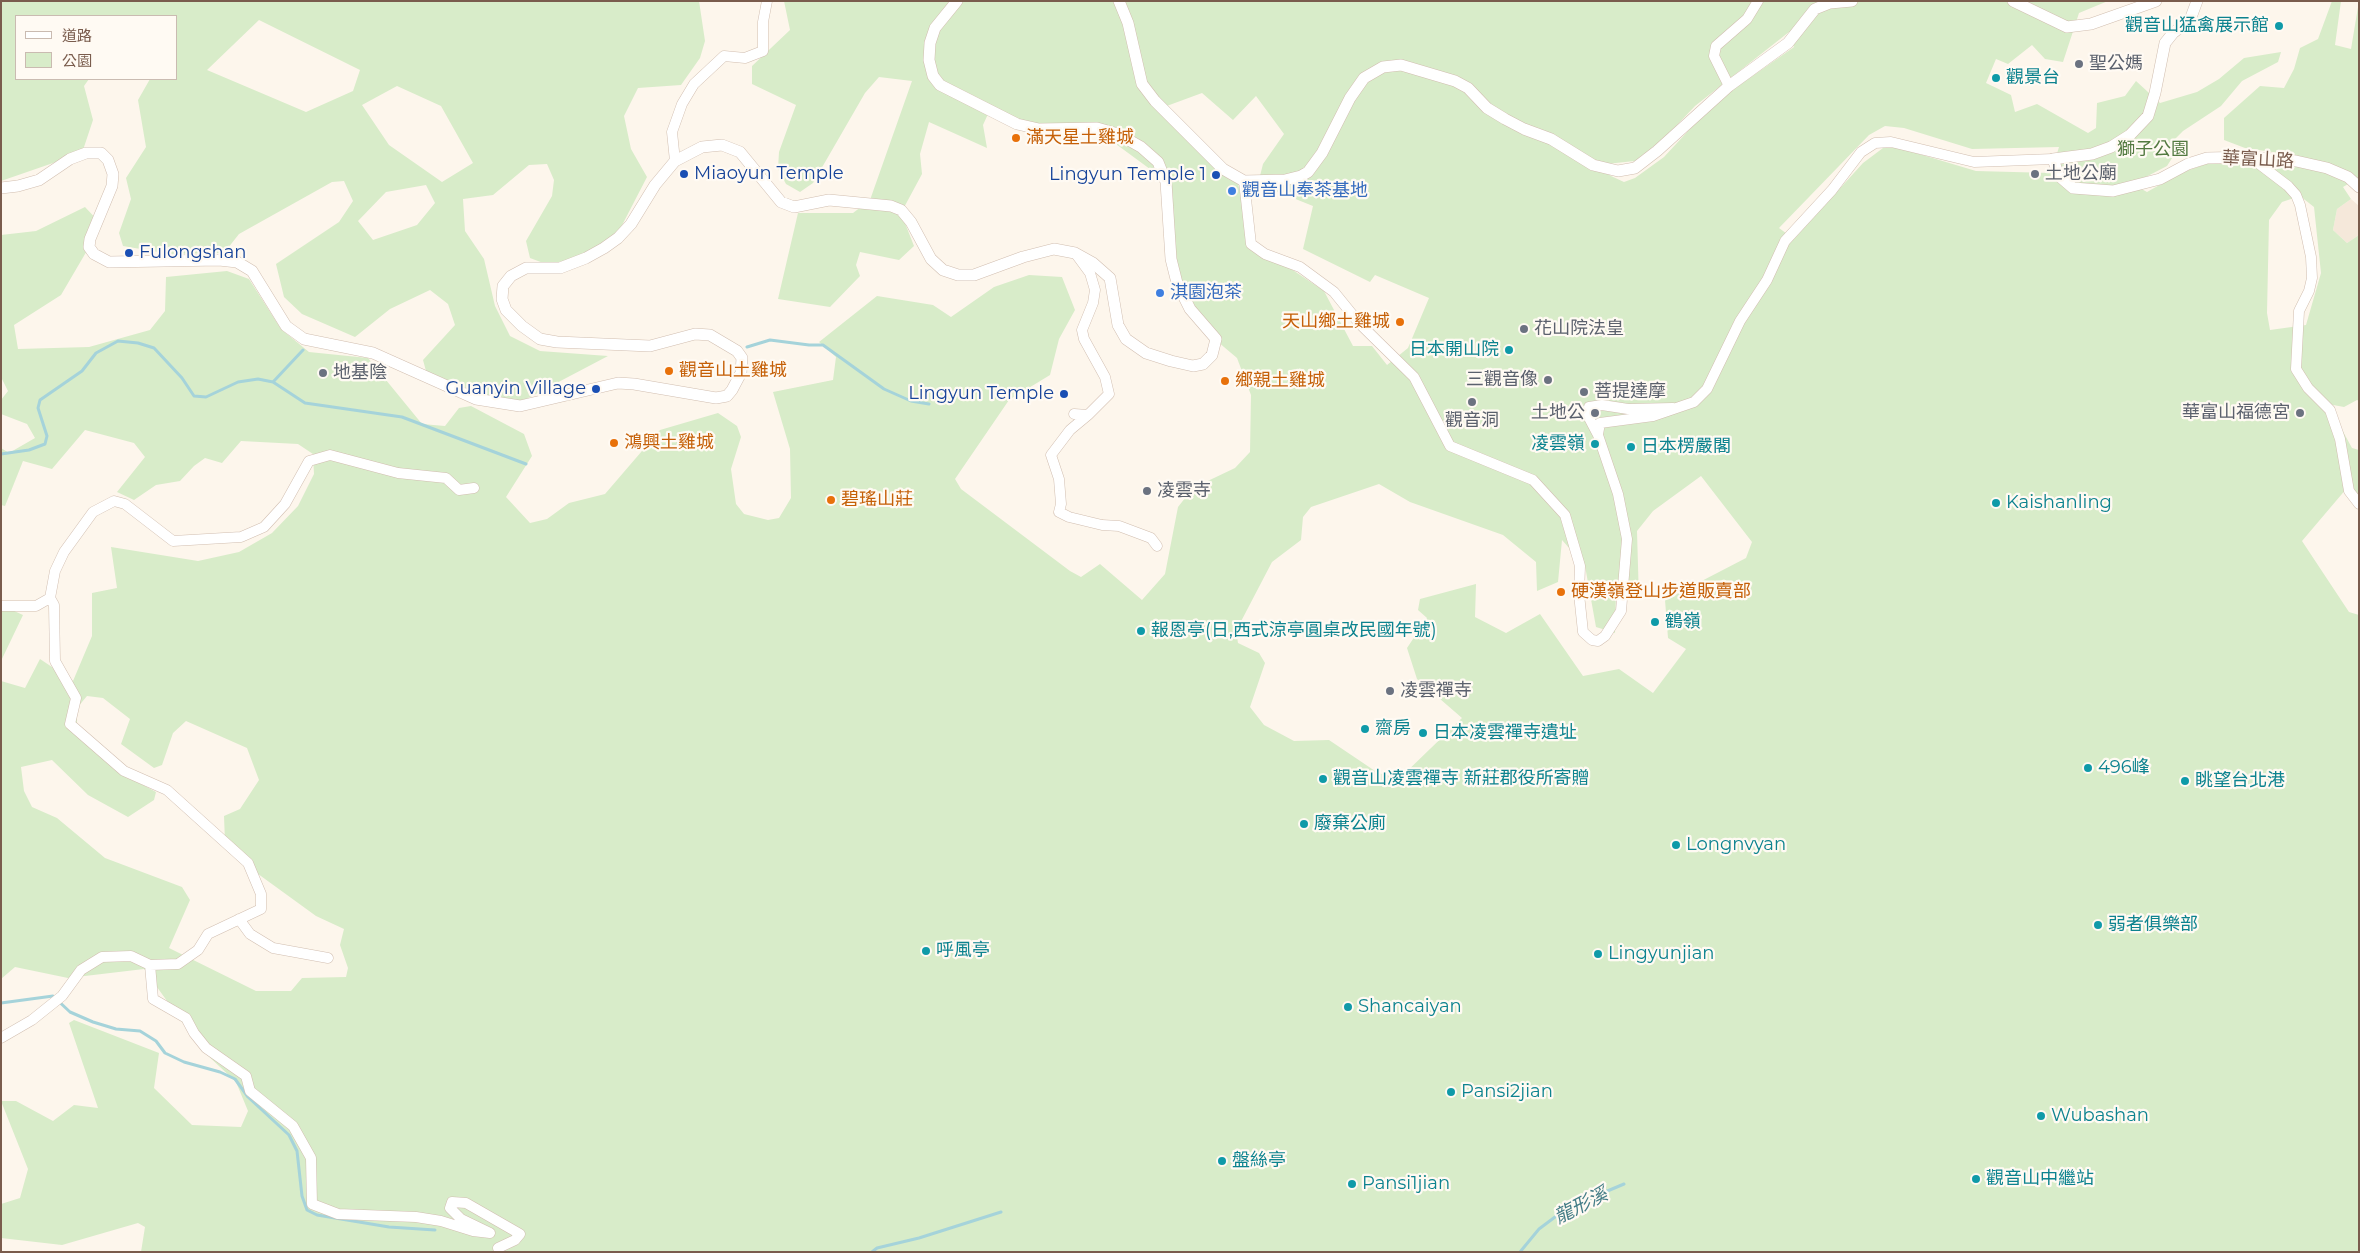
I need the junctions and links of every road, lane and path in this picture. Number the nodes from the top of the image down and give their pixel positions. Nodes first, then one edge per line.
1 (767, 1) edge
2 (957, 1) edge
3 (1119, 1) edge
4 (1758, 1) edge
5 (1852, 1) edge
6 (2014, 1) edge
7 (2156, 1) edge
8 (2197, 1) edge
9 (1729, 86) junction
10 (2250, 157) junction
11 (2053, 159) junction
12 (675, 161) junction
13 (1244, 181) junction
14 (2359, 187) edge
15 (1, 188) edge
16 (1075, 253) junction
17 (1673, 408) junction
18 (1074, 414) dead end
19 (1088, 415) junction
20 (1598, 435) junction
21 (474, 488) dead end
22 (2359, 504) edge
23 (1157, 546) dead end
24 (50, 598) junction
25 (1, 606) edge
26 (239, 919) junction
27 (328, 958) dead end
28 (150, 965) junction
29 (1, 1038) edge
30 (498, 1248) dead end

1 - 12 street
2 - 16 street
3 - 13 street
4 - 9 street
5 - 9 street
6 - 7 street
8 - 11 street
9 - 13 street
10 - 11 street, 華富山路
10 - 14 street, 華富山路
10 - 22 street
11 - 17 street
12 - 15 street
12 - 16 street
13 - 20 street
16 - 19 street
17 - 20 street
17 - 20 street
18 - 19 street
19 - 23 street
21 - 24 street
24 - 25 street
24 - 26 street
26 - 27 street
26 - 28 street
28 - 29 street
28 - 30 street

